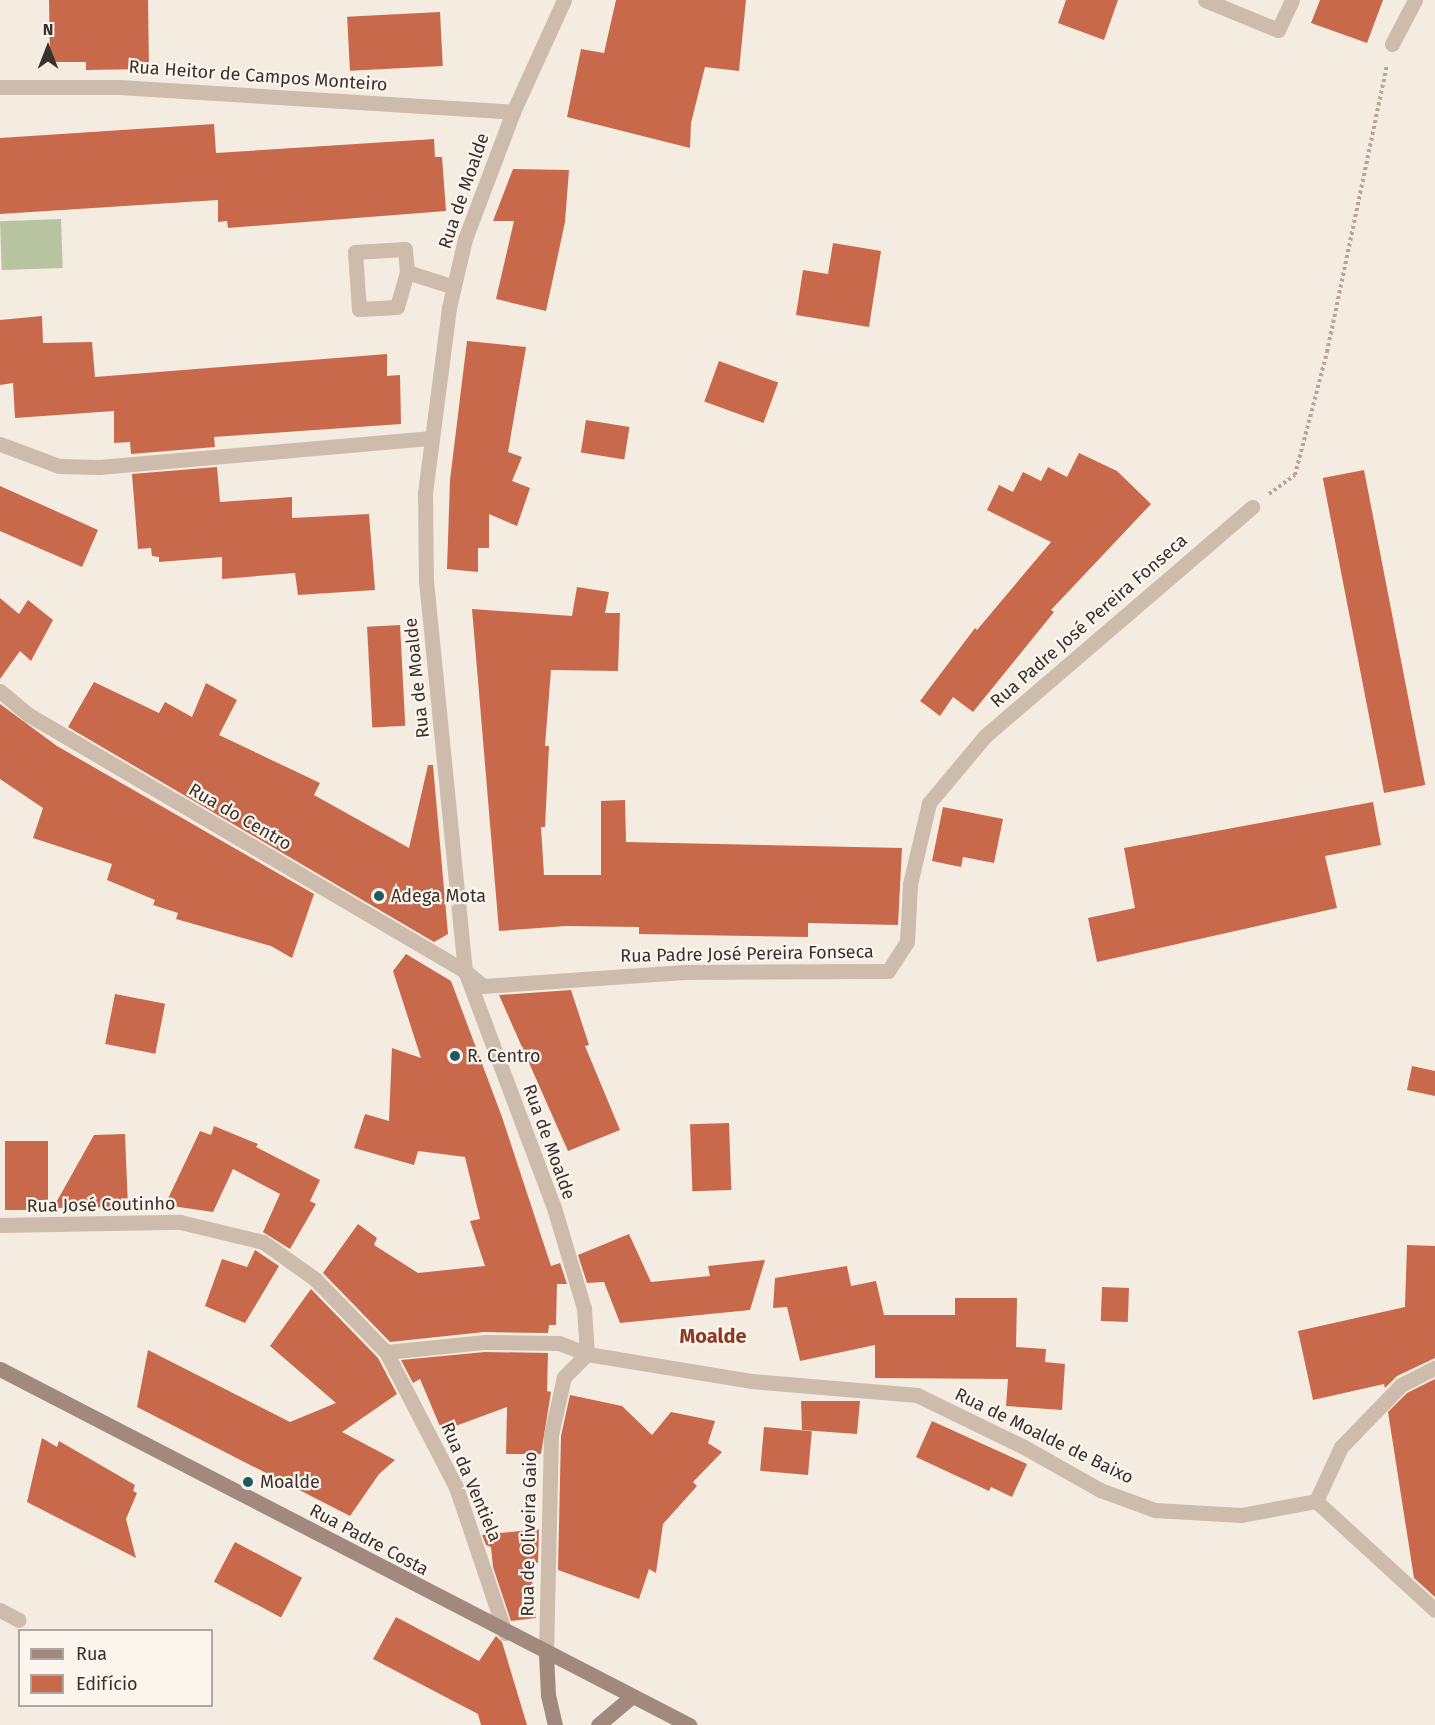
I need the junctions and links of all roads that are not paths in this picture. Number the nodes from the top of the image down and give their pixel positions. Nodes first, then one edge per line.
1 (564, 0) edge
2 (1205, 0) edge
3 (1293, 0) edge
4 (1415, 0) edge
5 (1392, 45) road end
6 (0, 87) edge
7 (513, 112) junction
8 (407, 272) junction
9 (454, 287) junction
10 (432, 438) junction
11 (0, 444) edge
12 (1252, 507) road end
13 (0, 691) edge
14 (465, 971) junction
15 (0, 1226) edge
16 (386, 1352) junction
17 (588, 1354) junction
18 (0, 1368) edge
19 (1435, 1368) edge
20 (1316, 1501) junction
21 (0, 1610) edge
22 (1435, 1610) edge
23 (19, 1620) dead end
24 (505, 1633) junction
25 (546, 1654) junction
26 (631, 1697) junction
27 (555, 1725) edge
28 (598, 1725) edge
29 (689, 1725) edge

1 - 7 street, Rua de Moalde
2 - 3 street
4 - 5 street
6 - 7 street, Rua Heitor de Campos Monteiro
7 - 9 street, Rua de Moalde
8 - 8 street
8 - 9 street
9 - 10 street, Rua de Moalde
10 - 11 street
10 - 14 street, Rua de Moalde
12 - 14 street, Rua Padre José Pereira Fonseca
13 - 14 street, Rua do Centro
14 - 17 street, Rua de Moalde
15 - 16 street, Rua José Coutinho
16 - 17 street
16 - 24 street, Rua da Ventiela
17 - 20 street, Rua de Moalde de Baixo
17 - 25 street, Rua de Oliveira Gaio
18 - 24 street, Rua Padre Costa
19 - 20 street
20 - 22 street
21 - 23 street
24 - 25 street, Rua Padre Costa
25 - 26 street, Rua Padre Costa
25 - 27 street, Rua de Oliveira Gaio
26 - 28 street
26 - 29 street, Rua Padre Costa

